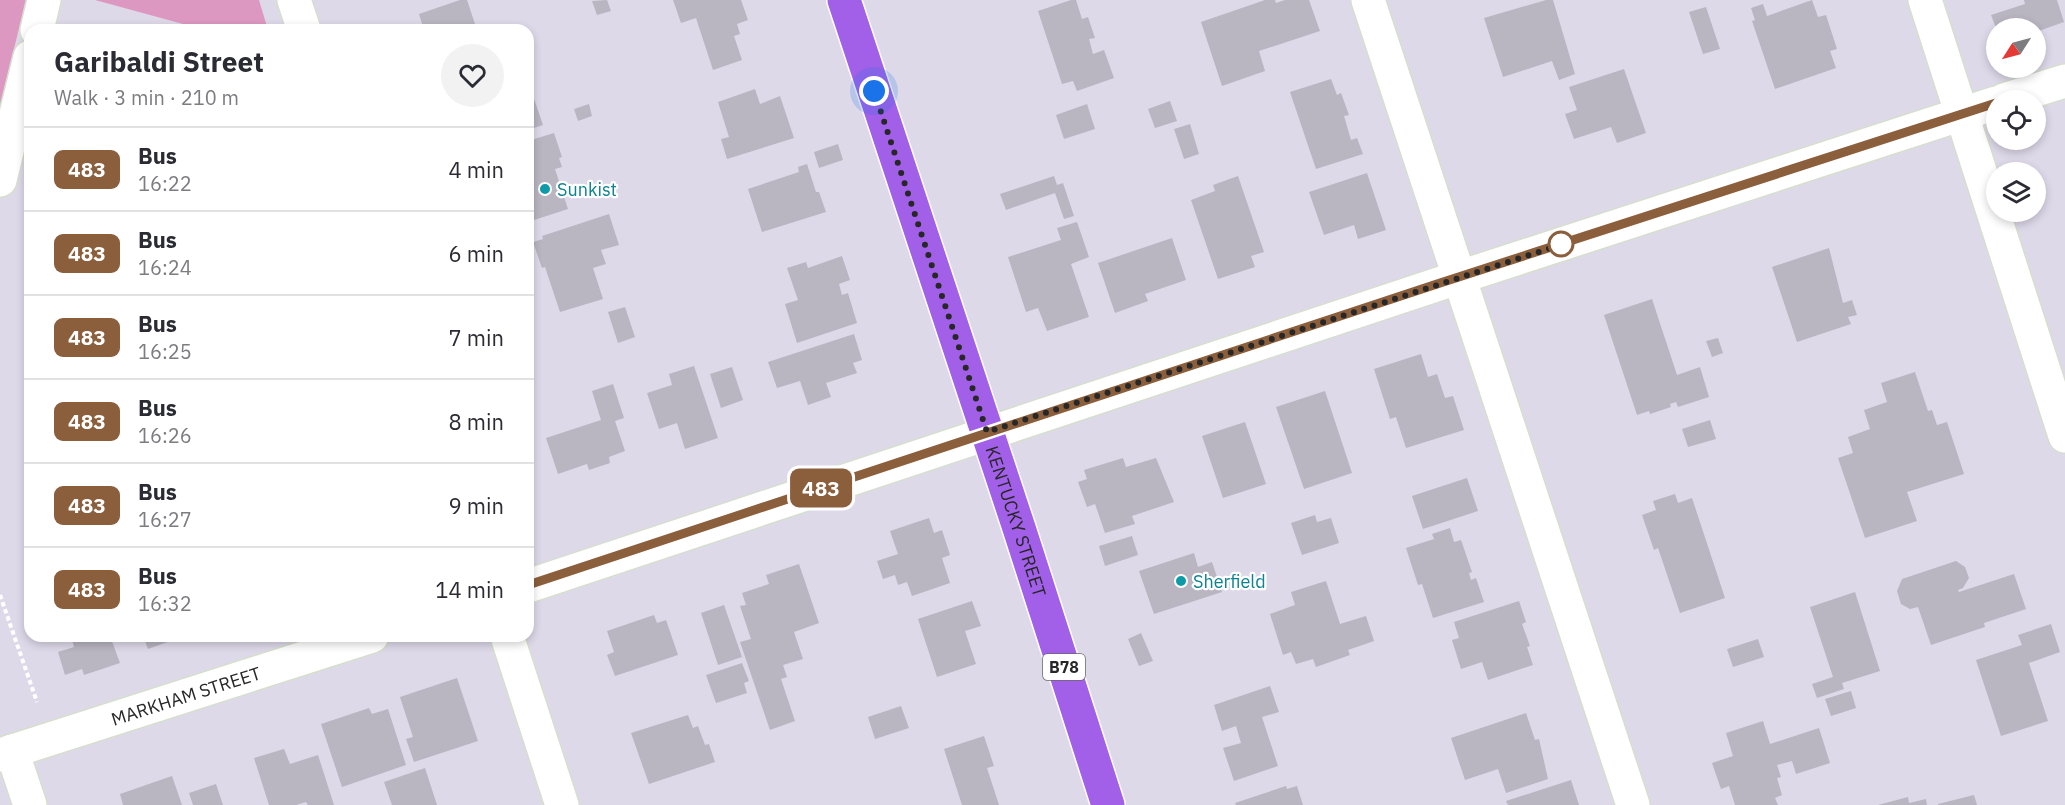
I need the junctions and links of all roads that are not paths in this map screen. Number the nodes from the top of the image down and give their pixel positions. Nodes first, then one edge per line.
1 (44, 0) edge
2 (294, 0) edge
3 (844, 0) edge
4 (1368, 0) edge
5 (1925, 0) edge
6 (38, 24) edge
7 (302, 24) edge
8 (2065, 81) edge
9 (24, 82) edge
10 (2036, 90) edge
11 (1986, 106) edge
12 (1962, 114) junction
13 (0, 180) edge
14 (1460, 277) junction
15 (987, 432) junction
16 (2065, 436) edge
17 (534, 583) edge
18 (353, 642) edge
19 (509, 642) edge
20 (6, 753) edge
21 (30, 805) edge
22 (562, 805) edge
23 (1108, 805) edge
24 (1633, 805) edge

1 - 6 street
2 - 7 street
3 - 15 main road, KENTUCKY STREET / B78
4 - 14 street
5 - 12 street
8 - 10 street
9 - 13 street
11 - 12 street
12 - 14 street
12 - 16 street
14 - 15 street
14 - 24 street
15 - 17 street
15 - 23 main road, KENTUCKY STREET / B78
18 - 20 street, MARKHAM STREET
19 - 22 street
20 - 21 street

